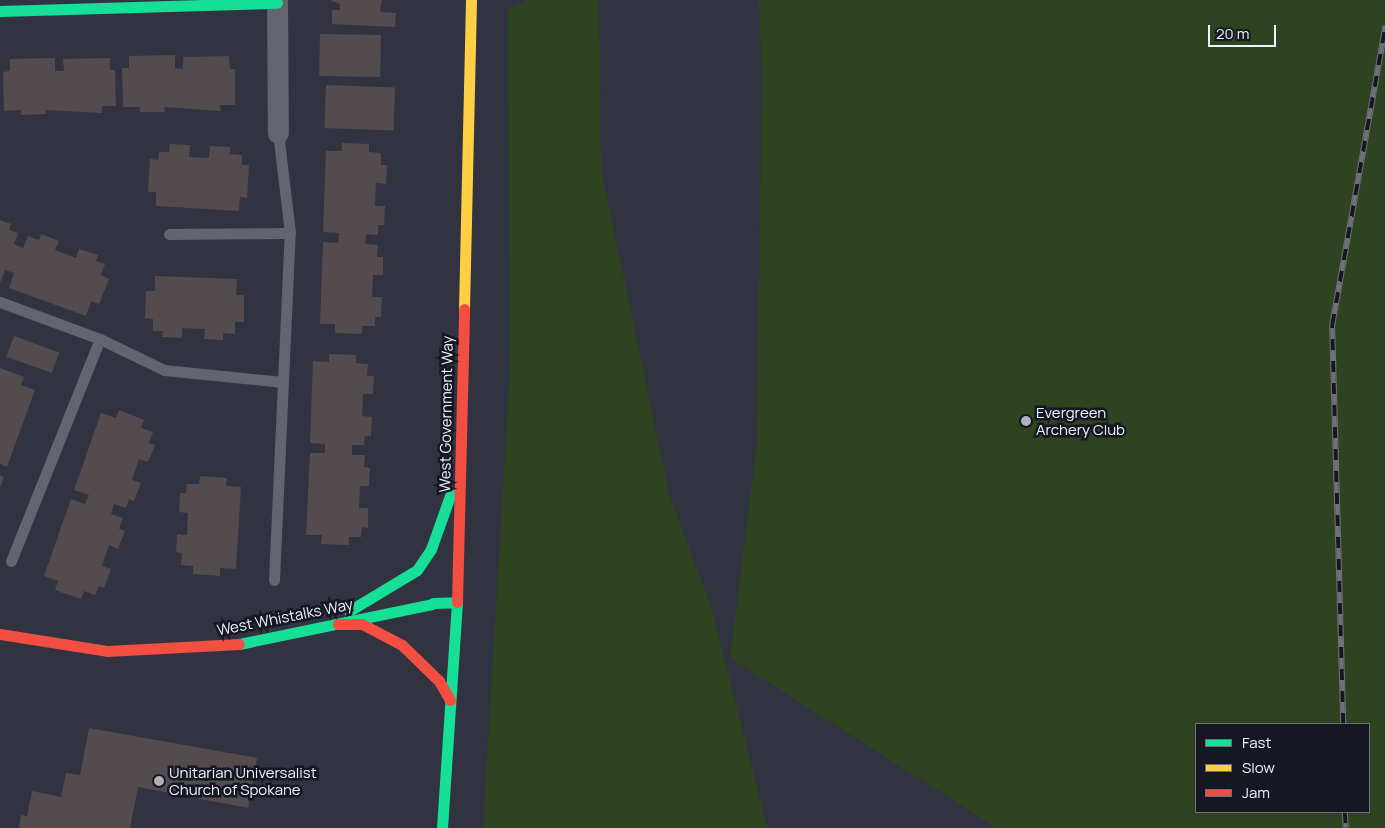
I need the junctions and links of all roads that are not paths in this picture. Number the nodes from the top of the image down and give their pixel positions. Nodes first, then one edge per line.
1 (471, 0) edge
2 (277, 2) edge
3 (0, 11) edge
4 (278, 133) joint
5 (169, 234) dead end
6 (290, 234) junction
7 (0, 302) edge
8 (100, 339) junction
9 (282, 382) junction
10 (460, 471) junction
11 (11, 561) dead end
12 (274, 580) dead end
13 (457, 602) junction
14 (324, 624) junction
15 (0, 634) edge
16 (450, 700) junction
17 (442, 828) edge

1 - 10 main road, West Government Way
2 - 3 main road
2 - 4 street
4 - 6 lane
5 - 6 lane
6 - 9 lane
7 - 8 lane
8 - 9 lane
8 - 11 lane
9 - 12 lane
10 - 13 main road, West Government Way
10 - 14 main road
13 - 14 main road, West Whistalks Way
13 - 16 main road, West Government Way
14 - 15 main road, West Whistalks Way
14 - 16 main road
16 - 17 main road, West Government Way

